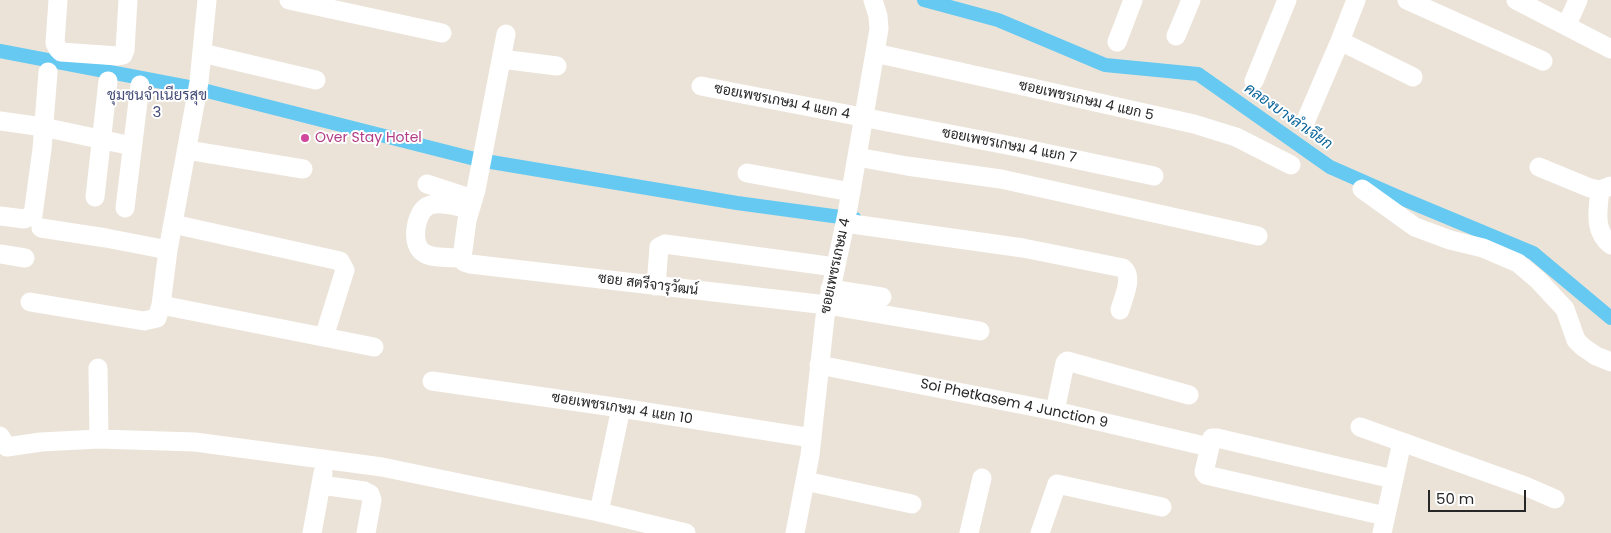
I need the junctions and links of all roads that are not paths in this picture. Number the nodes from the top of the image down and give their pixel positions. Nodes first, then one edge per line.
1 (58, 0) edge
2 (128, 0) edge
3 (207, 0) edge
4 (289, 0) edge
5 (873, 0) edge
6 (1133, 0) edge
7 (1191, 0) edge
8 (1287, 0) edge
9 (1356, 0) edge
10 (1407, 0) edge
11 (1516, 0) edge
12 (1578, 0) edge
13 (347, 6) edge
14 (1570, 24) junction
15 (442, 33) dead end
16 (506, 34) dead end
17 (1176, 36) dead end
18 (1340, 41) junction
19 (1117, 42) dead end
20 (1611, 49) edge
21 (202, 53) junction
22 (875, 53) junction
23 (501, 59) junction
24 (1543, 61) dead end
25 (557, 66) dead end
26 (48, 72) dead end
27 (1413, 78) dead end
28 (316, 80) dead end
29 (108, 81) dead end
30 (1254, 81) dead end
31 (140, 85) dead end
32 (700, 86) dead end
33 (864, 118) junction
34 (1306, 120) dead end
35 (0, 121) edge
36 (44, 127) junction
37 (103, 139) junction
38 (132, 146) junction
39 (186, 150) junction
40 (857, 157) junction
41 (1291, 165) dead end
42 (1538, 167) dead end
43 (303, 169) dead end
44 (747, 173) dead end
45 (1154, 176) dead end
46 (427, 184) dead end
47 (1362, 189) dead end
48 (851, 192) junction
49 (1605, 196) edge
50 (95, 197) dead end
51 (471, 204) junction
52 (125, 208) dead end
53 (0, 216) edge
54 (846, 219) junction
55 (173, 224) junction
56 (41, 228) dead end
57 (1258, 236) dead end
58 (1611, 246) edge
59 (168, 250) junction
60 (0, 254) edge
61 (25, 258) dead end
62 (466, 261) junction
63 (835, 267) junction
64 (656, 286) junction
65 (829, 297) junction
66 (882, 297) dead end
67 (30, 302) dead end
68 (161, 305) junction
69 (1120, 310) dead end
70 (980, 331) dead end
71 (324, 336) junction
72 (374, 347) dead end
73 (1611, 362) edge
74 (819, 365) junction
75 (98, 368) dead end
76 (432, 381) dead end
77 (1189, 395) dead end
78 (621, 408) junction
79 (1055, 412) junction
80 (1360, 427) dead end
81 (812, 438) junction
82 (99, 439) junction
83 (2, 441) edge
84 (1402, 442) junction
85 (1209, 447) junction
86 (326, 460) junction
87 (982, 478) dead end
88 (1393, 479) junction
89 (805, 481) junction
90 (321, 484) junction
91 (1555, 499) dead end
92 (912, 504) dead end
93 (1162, 507) dead end
94 (599, 512) junction
95 (1383, 525) edge
96 (312, 533) edge
97 (366, 533) edge
98 (686, 533) edge
99 (795, 533) edge
100 (968, 533) edge
101 (1040, 533) edge

1 - 2 street
3 - 21 street
4 - 13 street
5 - 22 street, ซอยเพชรเกษม 4
6 - 19 street
7 - 17 street
8 - 30 street
9 - 18 street
10 - 24 street
11 - 14 street
12 - 14 street
13 - 15 street
14 - 20 street
16 - 23 street
18 - 27 street
18 - 34 street
21 - 28 street
21 - 39 street
22 - 33 street, ซอยเพชรเกษม 4
22 - 41 street, ซอยเพชรเกษม 4 แยก 5
23 - 25 street
23 - 51 street
26 - 36 street
29 - 37 street
31 - 38 street
32 - 33 street, ซอยเพชรเกษม 4 แยก 4
33 - 40 street, ซอยเพชรเกษม 4
33 - 45 street, ซอยเพชรเกษม 4 แยก 7
35 - 36 street
36 - 37 street
36 - 53 street
37 - 38 street
37 - 50 street
38 - 52 street
39 - 43 street
39 - 55 street
40 - 48 street, ซอยเพชรเกษม 4
40 - 57 street
42 - 49 street
44 - 48 street
46 - 51 street
47 - 73 street
48 - 54 street, ซอยเพชรเกษม 4
49 - 58 street
51 - 62 street
51 - 62 street, ซอย สตรีจารุวัฒน์
54 - 63 street, ซอยเพชรเกษม 4
54 - 69 street
55 - 59 street
55 - 71 street
56 - 59 street
59 - 68 street
60 - 61 street
62 - 64 street, ซอย สตรีจารุวัฒน์
63 - 64 street
63 - 65 street, ซอยเพชรเกษม 4
64 - 65 street, ซอย สตรีจารุวัฒน์
65 - 66 street
65 - 70 street
65 - 74 street, ซอยเพชรเกษม 4
67 - 68 street
68 - 71 street
71 - 72 street
74 - 79 street, Soi Phetkasem 4 Junction 9
74 - 81 street, ซอยเพชรเกษม 4
75 - 82 street
76 - 78 street, ซอยเพชรเกษม 4 แยก 10
77 - 79 street
78 - 81 street, ซอยเพชรเกษม 4 แยก 10
78 - 94 street
79 - 85 street, Soi Phetkasem 4 Junction 9
80 - 84 street
81 - 89 street, ซอยเพชรเกษม 4
82 - 83 street
82 - 86 street
84 - 88 street
84 - 91 street
85 - 88 street
85 - 95 street
86 - 90 street
86 - 94 street
87 - 100 street
88 - 95 street
89 - 92 street
89 - 99 street, ซอยเพชรเกษม 4
90 - 96 street
90 - 97 street
93 - 101 street
94 - 98 street

